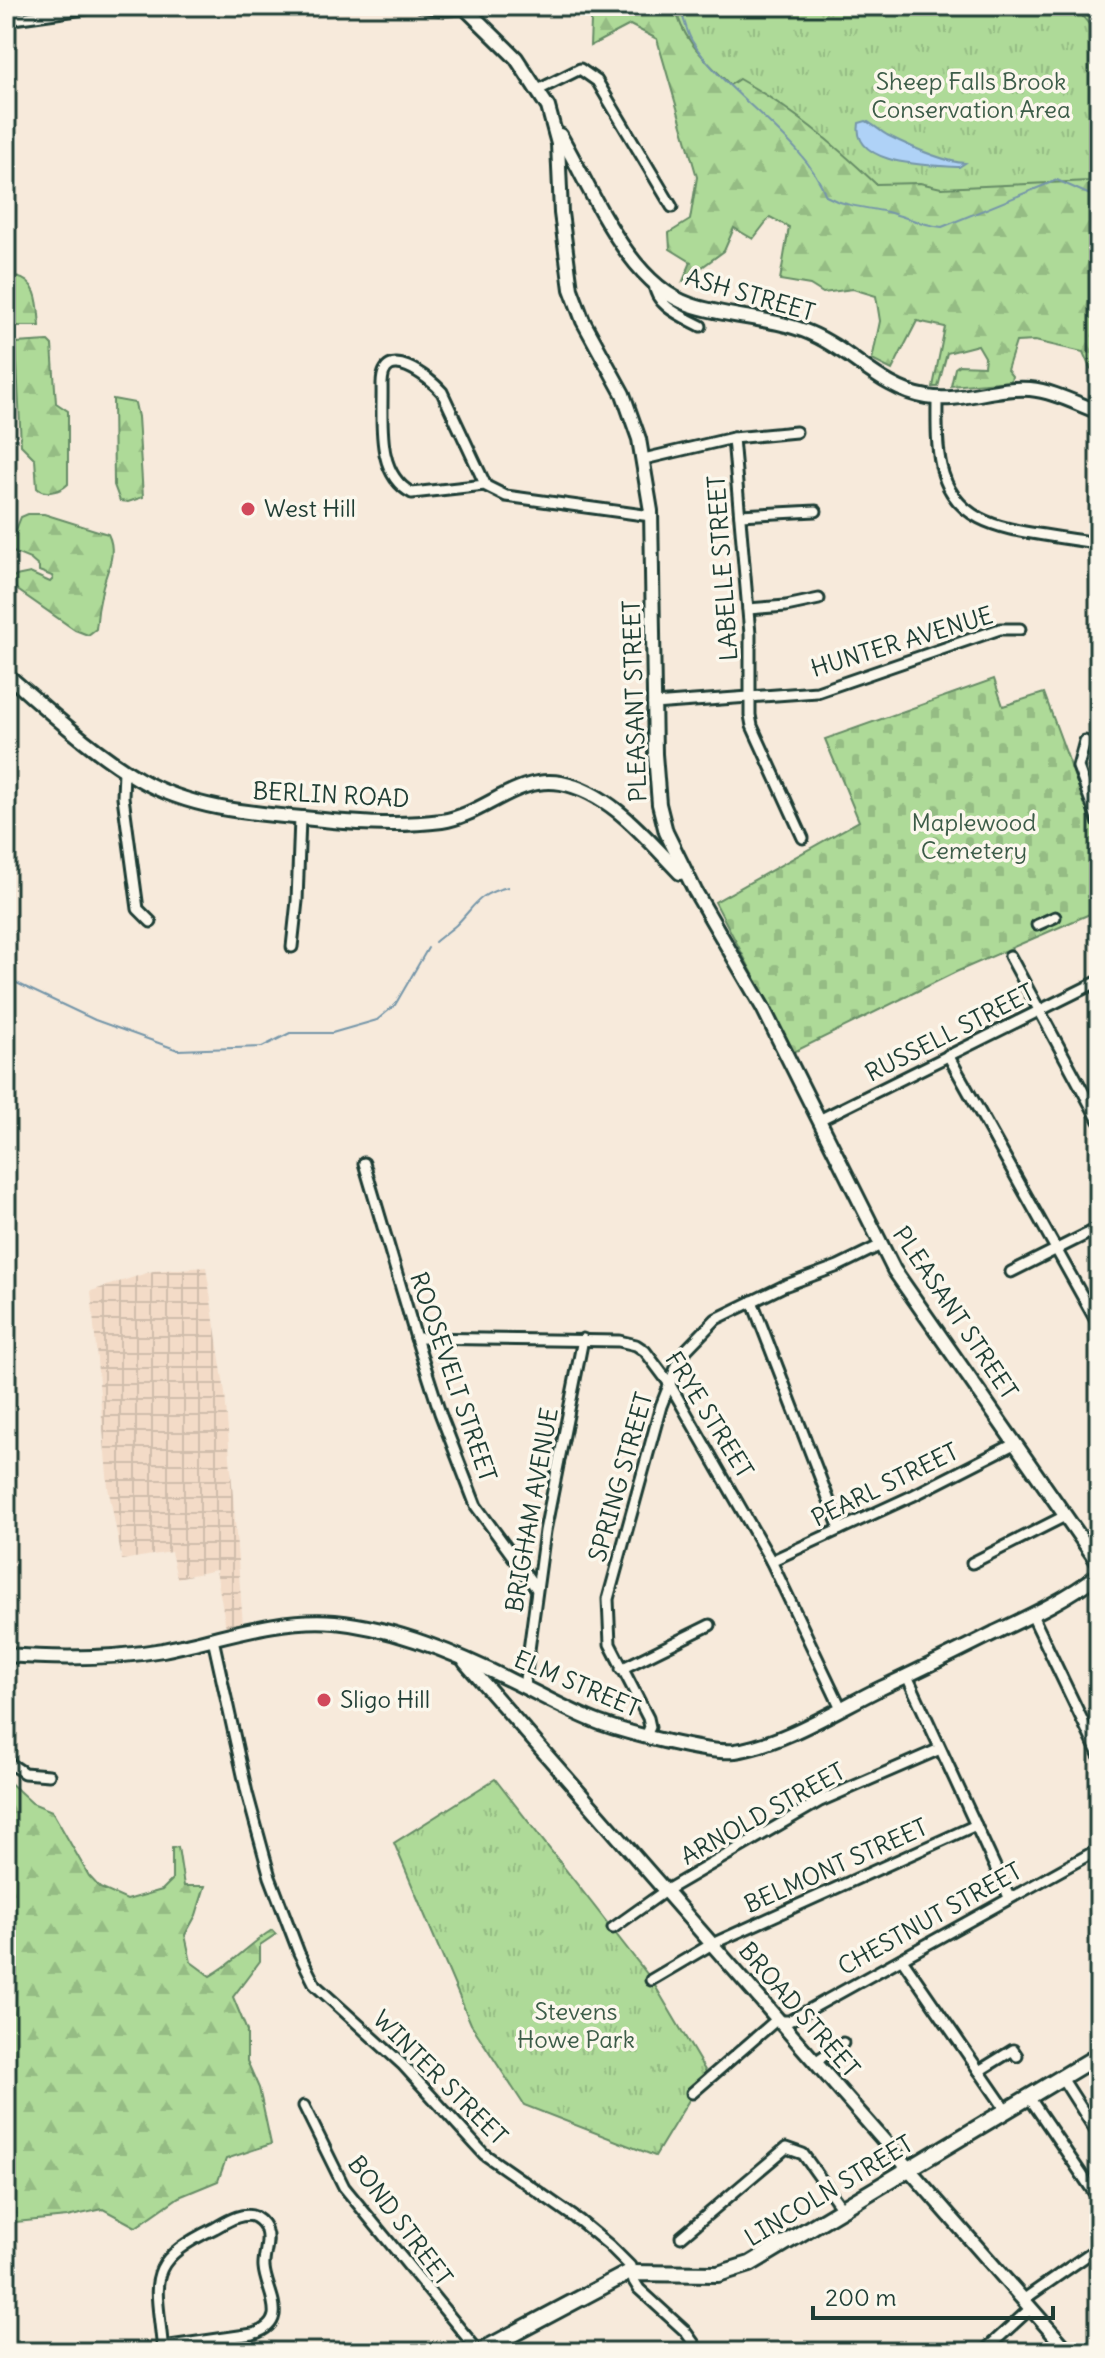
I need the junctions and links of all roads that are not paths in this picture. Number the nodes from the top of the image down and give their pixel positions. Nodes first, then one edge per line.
1 (106, 6) edge
2 (420, 6) edge
3 (465, 7) edge
4 (6, 20) edge
5 (538, 90) junction
6 (555, 126) junction
7 (584, 178) junction
8 (561, 181) junction
9 (672, 207) dead end
10 (654, 283) junction
11 (701, 326) dead end
12 (937, 398) junction
13 (1099, 412) edge
14 (796, 432) dead end
15 (733, 438) junction
16 (644, 459) junction
17 (485, 485) junction
18 (816, 511) dead end
19 (740, 515) junction
20 (651, 516) junction
21 (1099, 543) edge
22 (819, 599) dead end
23 (748, 609) junction
24 (1020, 629) dead end
25 (6, 674) edge
26 (752, 696) junction
27 (653, 704) junction
28 (1085, 741) dead end
29 (124, 770) junction
30 (1099, 787) edge
31 (1087, 792) junction
32 (300, 818) junction
33 (1099, 824) edge
34 (803, 838) dead end
35 (695, 891) junction
36 (1055, 917) dead end
37 (151, 922) dead end
38 (1037, 925) dead end
39 (292, 947) dead end
40 (1010, 956) dead end
41 (1099, 981) edge
42 (1041, 1009) junction
43 (948, 1055) junction
44 (819, 1120) junction
45 (1099, 1121) edge
46 (364, 1163) dead end
47 (1099, 1228) edge
48 (881, 1245) junction
49 (1056, 1249) junction
50 (1011, 1272) dead end
51 (752, 1301) junction
52 (1099, 1326) edge
53 (416, 1338) junction
54 (583, 1339) junction
55 (669, 1383) junction
56 (1016, 1443) junction
57 (1065, 1516) junction
58 (840, 1529) junction
59 (771, 1561) junction
60 (972, 1563) dead end
61 (1099, 1564) edge
62 (1099, 1574) edge
63 (536, 1588) junction
64 (1032, 1615) junction
65 (710, 1625) dead end
66 (213, 1639) junction
67 (6, 1655) edge
68 (462, 1658) junction
69 (621, 1669) junction
70 (907, 1676) junction
71 (510, 1680) junction
72 (524, 1687) junction
73 (496, 1698) junction
74 (841, 1708) junction
75 (646, 1736) junction
76 (940, 1749) junction
77 (1099, 1755) edge
78 (6, 1761) edge
79 (49, 1775) dead end
80 (976, 1825) junction
81 (1099, 1849) edge
82 (665, 1891) junction
83 (1009, 1897) junction
84 (613, 1928) dead end
85 (712, 1944) junction
86 (902, 1959) junction
87 (651, 1980) dead end
88 (781, 2023) junction
89 (843, 2043) dead end
90 (1099, 2055) edge
91 (1017, 2056) dead end
92 (815, 2062) junction
93 (979, 2071) junction
94 (1062, 2078) junction
95 (692, 2093) dead end
96 (1029, 2097) junction
97 (304, 2106) dead end
98 (1006, 2110) junction
99 (1099, 2136) edge
100 (910, 2170) junction
101 (1099, 2200) edge
102 (843, 2210) junction
103 (681, 2237) dead end
104 (1099, 2247) edge
105 (632, 2272) junction
106 (1027, 2304) junction
107 (163, 2350) edge
108 (479, 2352) edge
109 (700, 2352) edge
110 (983, 2352) edge
111 (1069, 2352) edge

1 - 4 street
2 - 3 street
3 - 5 street, PLEASANT STREET
5 - 6 street, PLEASANT STREET
5 - 9 street
6 - 7 street, ASH STREET
6 - 8 street, PLEASANT STREET
7 - 8 street
7 - 10 street, ASH STREET
8 - 16 street, PLEASANT STREET
10 - 11 street
10 - 12 street, ASH STREET
12 - 13 street, ASH STREET
12 - 21 street
14 - 15 street
15 - 16 street
15 - 19 street, LABELLE STREET
16 - 20 street, PLEASANT STREET
17 - 17 street
17 - 20 street
18 - 19 street
19 - 23 street, LABELLE STREET
20 - 27 street, PLEASANT STREET
22 - 23 street
23 - 26 street, LABELLE STREET
24 - 26 street, HUNTER AVENUE
25 - 29 street, BERLIN ROAD
26 - 27 street, HUNTER AVENUE
26 - 34 street, LABELLE STREET
27 - 35 street, PLEASANT STREET
28 - 31 street
29 - 32 street, BERLIN ROAD
29 - 37 street
30 - 31 street
31 - 33 street
32 - 35 street, BERLIN ROAD
32 - 39 street
35 - 44 street, PLEASANT STREET
36 - 38 street
40 - 42 street
41 - 42 street, RUSSELL STREET
42 - 43 street, RUSSELL STREET
42 - 45 street
43 - 44 street, RUSSELL STREET
43 - 49 street
44 - 48 street, PLEASANT STREET
46 - 53 street, ROOSEVELT STREET
47 - 49 street
48 - 51 street, SPRING STREET
48 - 56 street, PLEASANT STREET
49 - 50 street
49 - 52 street
51 - 55 street, SPRING STREET
51 - 58 street
53 - 54 street, FRYE STREET
53 - 63 street, ROOSEVELT STREET
54 - 55 street, FRYE STREET
54 - 63 street, BRIGHAM AVENUE
55 - 59 street, FRYE STREET
55 - 69 street, SPRING STREET
56 - 57 street, PLEASANT STREET
56 - 58 street, PEARL STREET
57 - 60 street
57 - 61 street, PLEASANT STREET
58 - 59 street, PEARL STREET
59 - 74 street, FRYE STREET
62 - 64 street, ELM STREET
63 - 72 street, BRIGHAM AVENUE
64 - 70 street, ELM STREET
64 - 77 street
65 - 69 street
66 - 67 street, ELM STREET
66 - 68 street, ELM STREET
66 - 105 street, WINTER STREET
68 - 71 street, ELM STREET
68 - 73 street, BROAD STREET
69 - 75 street, SPRING STREET
70 - 74 street, ELM STREET
70 - 76 street
71 - 72 street, ELM STREET
71 - 73 street
72 - 75 street, ELM STREET
73 - 82 street, BROAD STREET
74 - 75 street, ELM STREET
76 - 80 street
76 - 82 street, ARNOLD STREET
78 - 79 street
80 - 83 street
80 - 85 street, BELMONT STREET
81 - 83 street, CHESTNUT STREET
82 - 84 street, ARNOLD STREET
82 - 85 street, BROAD STREET
83 - 86 street, CHESTNUT STREET
85 - 87 street, BELMONT STREET
85 - 88 street, BROAD STREET
86 - 88 street, CHESTNUT STREET
86 - 93 street
88 - 92 street, BROAD STREET
88 - 95 street, CHESTNUT STREET
89 - 92 street
90 - 94 main road, LINCOLN STREET
91 - 93 street
92 - 100 street, BROAD STREET
93 - 98 street
94 - 96 main road, LINCOLN STREET
94 - 99 street
96 - 98 main road, LINCOLN STREET
96 - 101 street
97 - 108 street, BOND STREET
98 - 100 main road, LINCOLN STREET
100 - 102 main road, LINCOLN STREET
100 - 106 street, BROAD STREET
102 - 103 street
102 - 105 main road, LINCOLN STREET
104 - 106 street
105 - 108 main road
105 - 109 street, WINTER STREET
106 - 110 street
106 - 111 street, BROAD STREET
107 - 107 street

